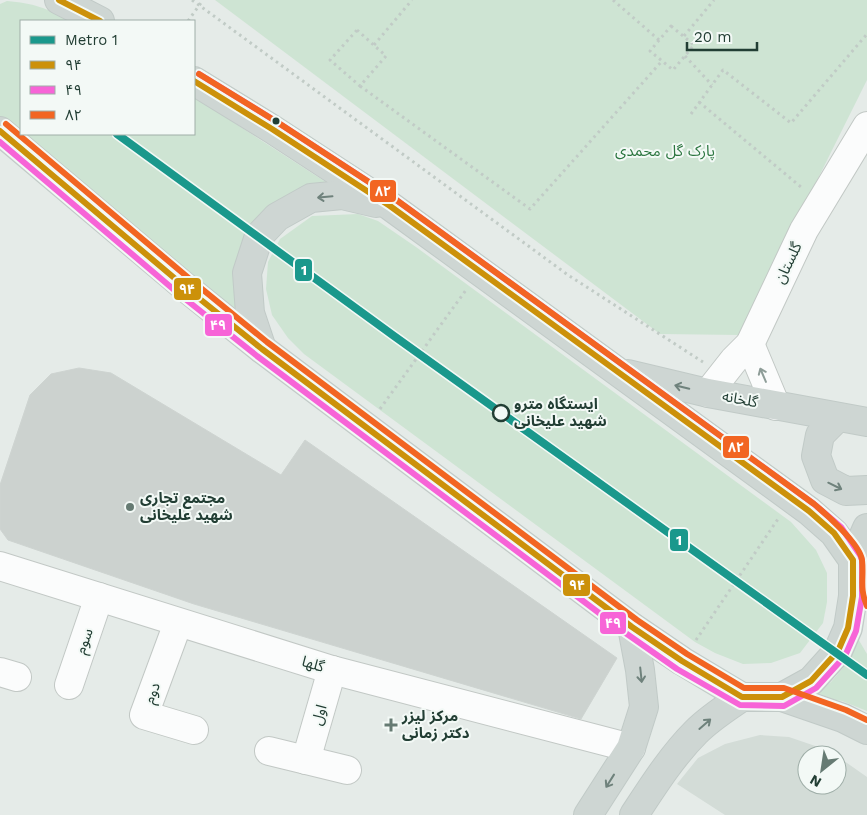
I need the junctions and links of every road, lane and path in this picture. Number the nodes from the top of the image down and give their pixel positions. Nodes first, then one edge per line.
1 (59, 0) edge
2 (192, 0) edge
3 (203, 0) edge
4 (412, 0) edge
5 (613, 0) edge
6 (714, 0) edge
7 (199, 5) junction
8 (91, 13) edge
9 (189, 20) edge
10 (867, 34) edge
11 (684, 36) junction
12 (659, 40) junction
13 (374, 45) junction
14 (685, 56) junction
15 (662, 61) junction
16 (195, 82) edge
17 (712, 85) junction
18 (360, 86) junction
19 (699, 102) junction
20 (691, 114) dead end
21 (867, 126) edge
22 (0, 131) edge
23 (820, 203) junction
24 (390, 206) junction
25 (479, 271) junction
26 (750, 344) junction
27 (262, 349) junction
28 (615, 371) junction
29 (715, 384) junction
30 (776, 406) junction
31 (837, 418) junction
32 (867, 422) edge
33 (367, 427) junction
34 (867, 490) edge
35 (792, 498) junction
36 (867, 528) edge
37 (853, 560) junction
38 (0, 566) edge
39 (853, 596) junction
40 (99, 597) junction
41 (178, 623) junction
42 (632, 627) junction
43 (867, 627) edge
44 (682, 661) junction
45 (332, 670) junction
46 (69, 685) dead end
47 (742, 697) junction
48 (782, 697) junction
49 (194, 730) dead end
50 (867, 730) edge
51 (631, 748) junction
52 (269, 751) dead end
53 (306, 760) junction
54 (347, 770) dead end
55 (588, 815) edge
56 (634, 815) edge

1 - 8 main road
2 - 7 path
3 - 7 path
4 - 13 path
5 - 12 path
6 - 11 path
7 - 9 path
7 - 29 path
10 - 17 path
11 - 12 path
11 - 14 path
12 - 15 path
13 - 18 path
13 - 18 path
14 - 15 path
14 - 17 path
15 - 18 path
16 - 24 main road
17 - 19 path
19 - 20 path
19 - 23 path
21 - 23 street, گلستان
22 - 27 main road
23 - 26 street, گلستان
24 - 25 main road
24 -> 27 main road
25 - 28 main road
25 - 33 path
26 - 29 street, گلستان
30 -> 26 street
27 - 33 main road
29 -> 28 main road, گلخانه
28 - 35 main road
29 - 30 main road, گلخانه
30 - 31 main road, گلخانه
31 - 32 main road, گلخانه
31 -> 34 main road
33 - 42 main road
35 - 37 main road
35 - 44 path
36 - 37 main road
37 - 39 main road
38 - 40 street, گلها
39 - 43 main road
39 - 48 main road
40 - 41 street, گلها
40 - 46 street, سوم
41 - 45 street, گلها
41 - 49 street, دوم
42 - 44 main road
42 -> 51 main road
44 - 47 main road
45 - 51 street, گلها
45 - 53 street, اول
47 - 48 main road
56 -> 47 main road
48 - 50 main road
51 -> 55 main road
52 - 53 street
53 - 54 street

